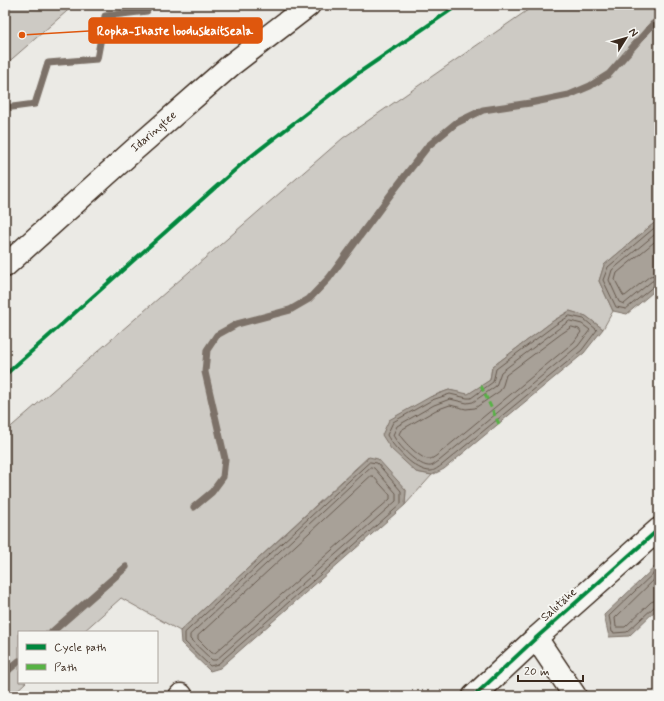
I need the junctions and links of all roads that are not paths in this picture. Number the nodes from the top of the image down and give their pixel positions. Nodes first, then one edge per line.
1 (309, 5) edge
2 (5, 266) edge
3 (659, 530) edge
4 (536, 638) junction
5 (474, 696) edge
6 (575, 696) edge

1 - 2 main road, Idaringtee
3 - 4 main road, Salutähe
4 - 5 main road, Salutähe
4 - 6 main road, Salutähe

